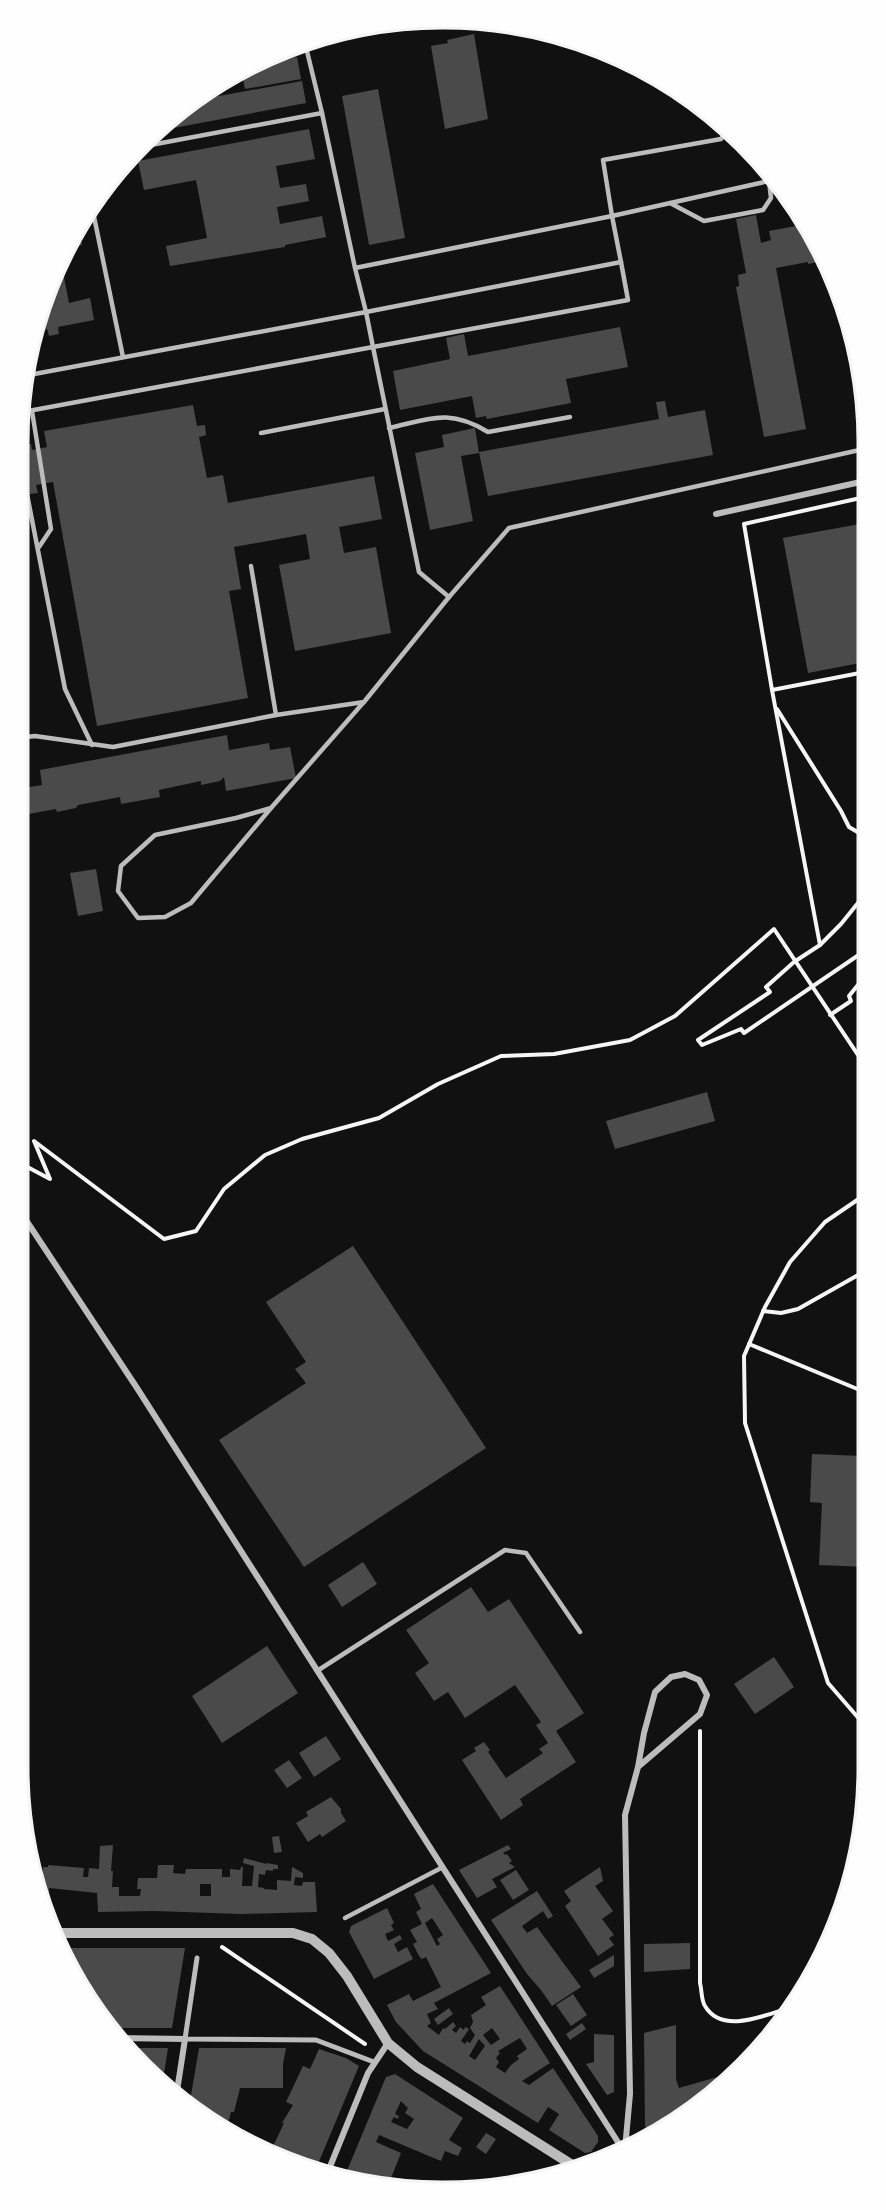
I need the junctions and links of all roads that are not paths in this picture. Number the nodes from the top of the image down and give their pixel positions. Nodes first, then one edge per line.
1 (307, 51) edge
2 (322, 113) junction
3 (722, 137) edge
4 (156, 144) edge
5 (765, 182) edge
6 (770, 188) edge
7 (670, 203) junction
8 (612, 216) junction
9 (94, 219) edge
10 (621, 262) junction
11 (355, 268) junction
12 (366, 312) junction
13 (373, 347) junction
14 (123, 357) junction
15 (34, 374) edge
16 (385, 409) junction
17 (32, 411) joint
18 (570, 417) dead end
19 (389, 428) junction
20 (261, 433) dead end
21 (858, 450) edge
22 (858, 483) edge
23 (28, 498) edge
24 (716, 514) dead end
25 (38, 547) junction
26 (251, 566) dead end
27 (449, 597) junction
28 (364, 702) junction
29 (276, 716) junction
30 (28, 737) edge
31 (92, 745) junction
32 (271, 808) junction
33 (28, 1223) edge
34 (580, 1632) dead end
35 (317, 1671) junction
36 (638, 1767) junction
37 (443, 1867) junction
38 (345, 1918) dead end
39 (63, 1933) edge
40 (197, 1958) dead end
41 (130, 2038) edge
42 (185, 2039) junction
43 (388, 2043) junction
44 (374, 2062) junction
45 (178, 2085) edge
46 (625, 2139) edge
47 (619, 2142) edge
48 (568, 2162) edge
49 (331, 2166) edge

1 - 2 lane
2 - 4 lane
2 - 11 lane
3 - 8 lane
5 - 7 lane
6 - 7 lane
7 - 8 lane
8 - 10 lane
8 - 11 lane
9 - 14 lane
10 - 12 lane
10 - 13 lane
11 - 12 lane
12 - 13 lane
12 - 14 lane
13 - 16 lane
13 - 17 lane
14 - 15 lane
16 - 19 lane
16 - 20 lane
17 - 25 lane
18 - 19 lane
19 - 27 lane
21 - 27 lane
22 - 24 street
23 - 25 lane
25 - 31 lane
26 - 29 lane
27 - 28 lane
28 - 29 lane
28 - 32 lane
29 - 31 lane
30 - 31 lane
32 - 32 lane
33 - 35 street
34 - 35 lane
35 - 37 street
36 - 36 street
36 - 46 street
37 - 38 lane
37 - 47 street
39 - 43 street
40 - 42 street
41 - 42 street
42 - 44 street
42 - 45 street
43 - 44 street
43 - 48 street
44 - 49 street

